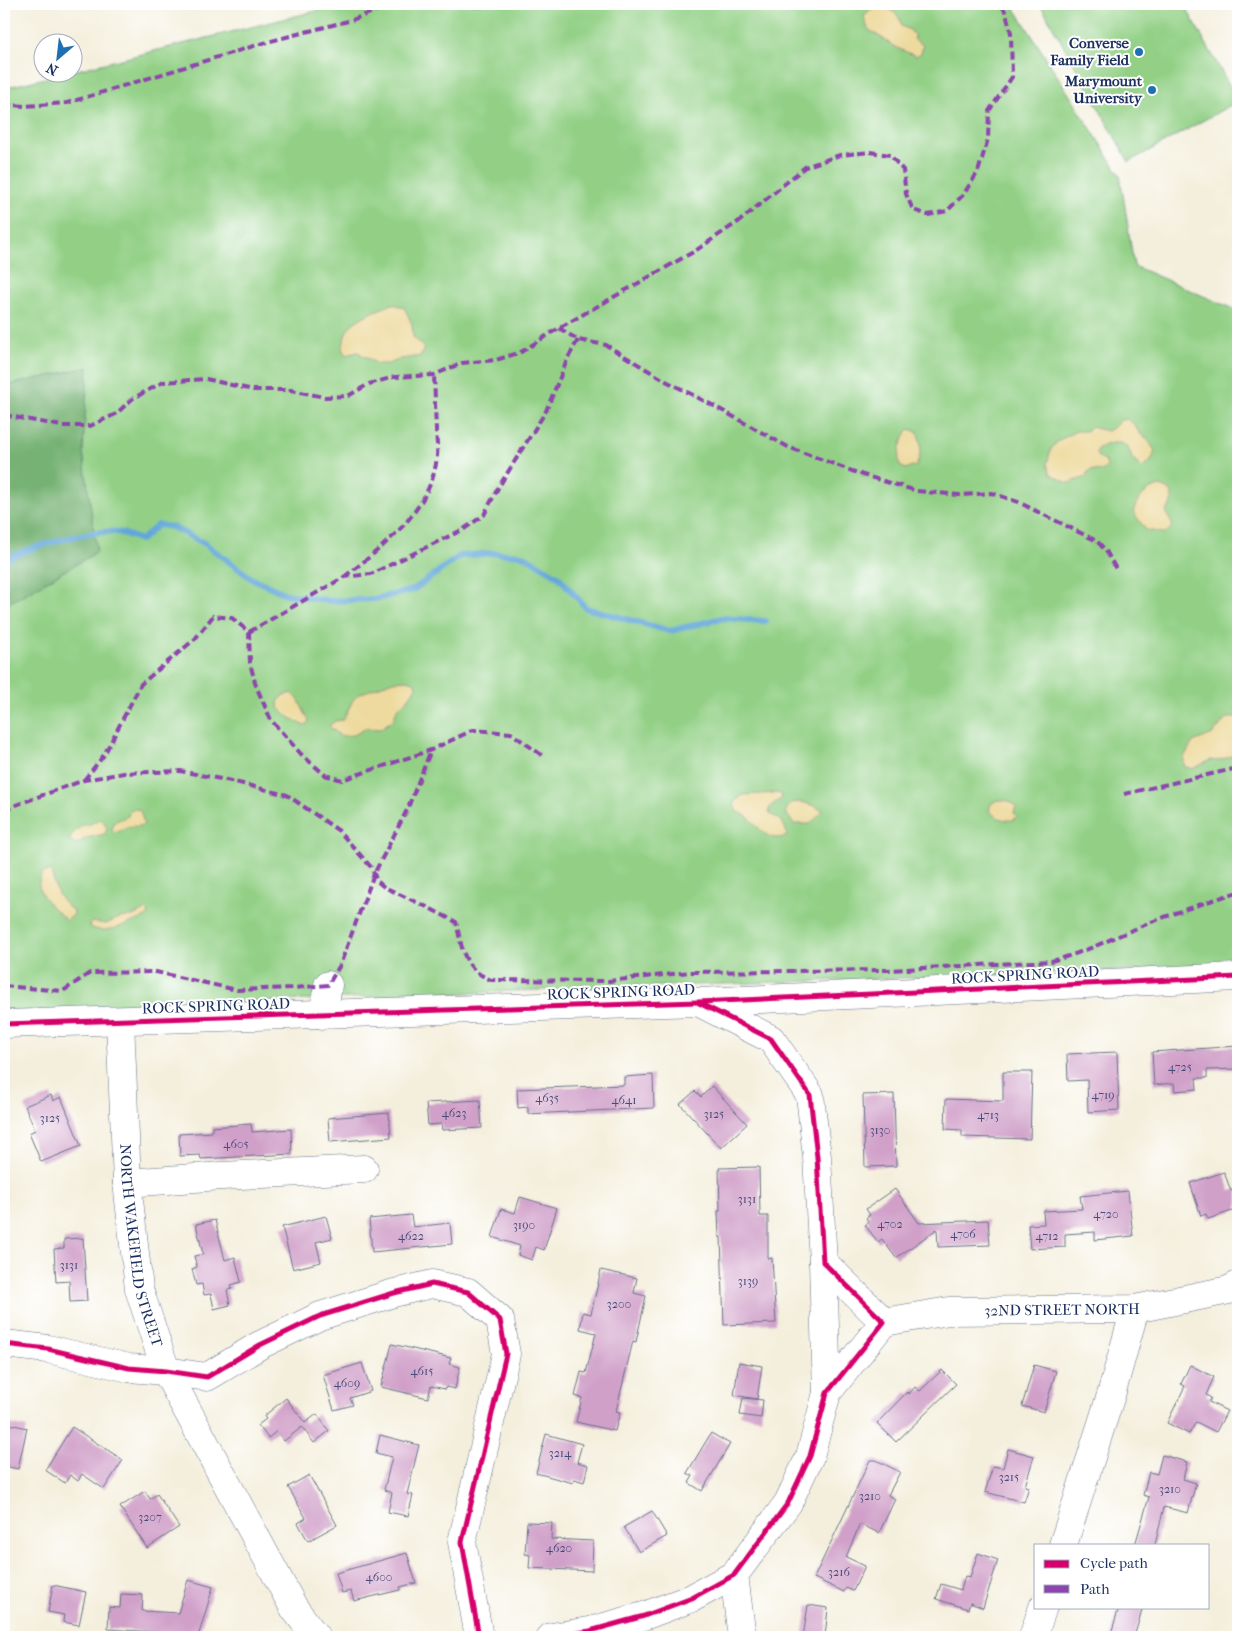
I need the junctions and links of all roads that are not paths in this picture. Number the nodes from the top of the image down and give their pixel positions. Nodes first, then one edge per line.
1 (1238, 977) edge
2 (328, 985) dead end
3 (769, 999) junction
4 (698, 1002) junction
5 (323, 1014) junction
6 (120, 1021) junction
7 (4, 1024) edge
8 (771, 1039) junction
9 (364, 1169) dead end
10 (127, 1184) junction
11 (823, 1262) junction
12 (1238, 1285) edge
13 (1135, 1309) junction
14 (884, 1322) junction
15 (4, 1344) edge
16 (166, 1371) junction
17 (827, 1394) junction
18 (1063, 1544) edge
19 (734, 1575) junction
20 (1043, 1608) edge
21 (316, 1637) edge
22 (480, 1637) edge
23 (551, 1637) edge
24 (742, 1637) edge
25 (1033, 1637) edge

1 - 3 street, ROCK SPRING ROAD
2 - 5 street
3 - 4 street, ROCK SPRING ROAD
3 - 8 street
4 - 5 street, ROCK SPRING ROAD
4 - 8 street
5 - 6 street, ROCK SPRING ROAD
6 - 7 street, ROCK SPRING ROAD
6 - 10 street, NORTH WAKEFIELD STREET
8 - 11 street
9 - 10 street
10 - 16 street, NORTH WAKEFIELD STREET
11 - 14 street
11 - 17 street
12 - 13 street, 32ND STREET NORTH
13 - 14 street, 32ND STREET NORTH
13 - 18 street
14 - 17 street
15 - 16 street
16 - 21 street, NORTH WAKEFIELD STREET
16 - 22 street
17 - 19 street
19 - 23 street
19 - 24 street
20 - 25 street

